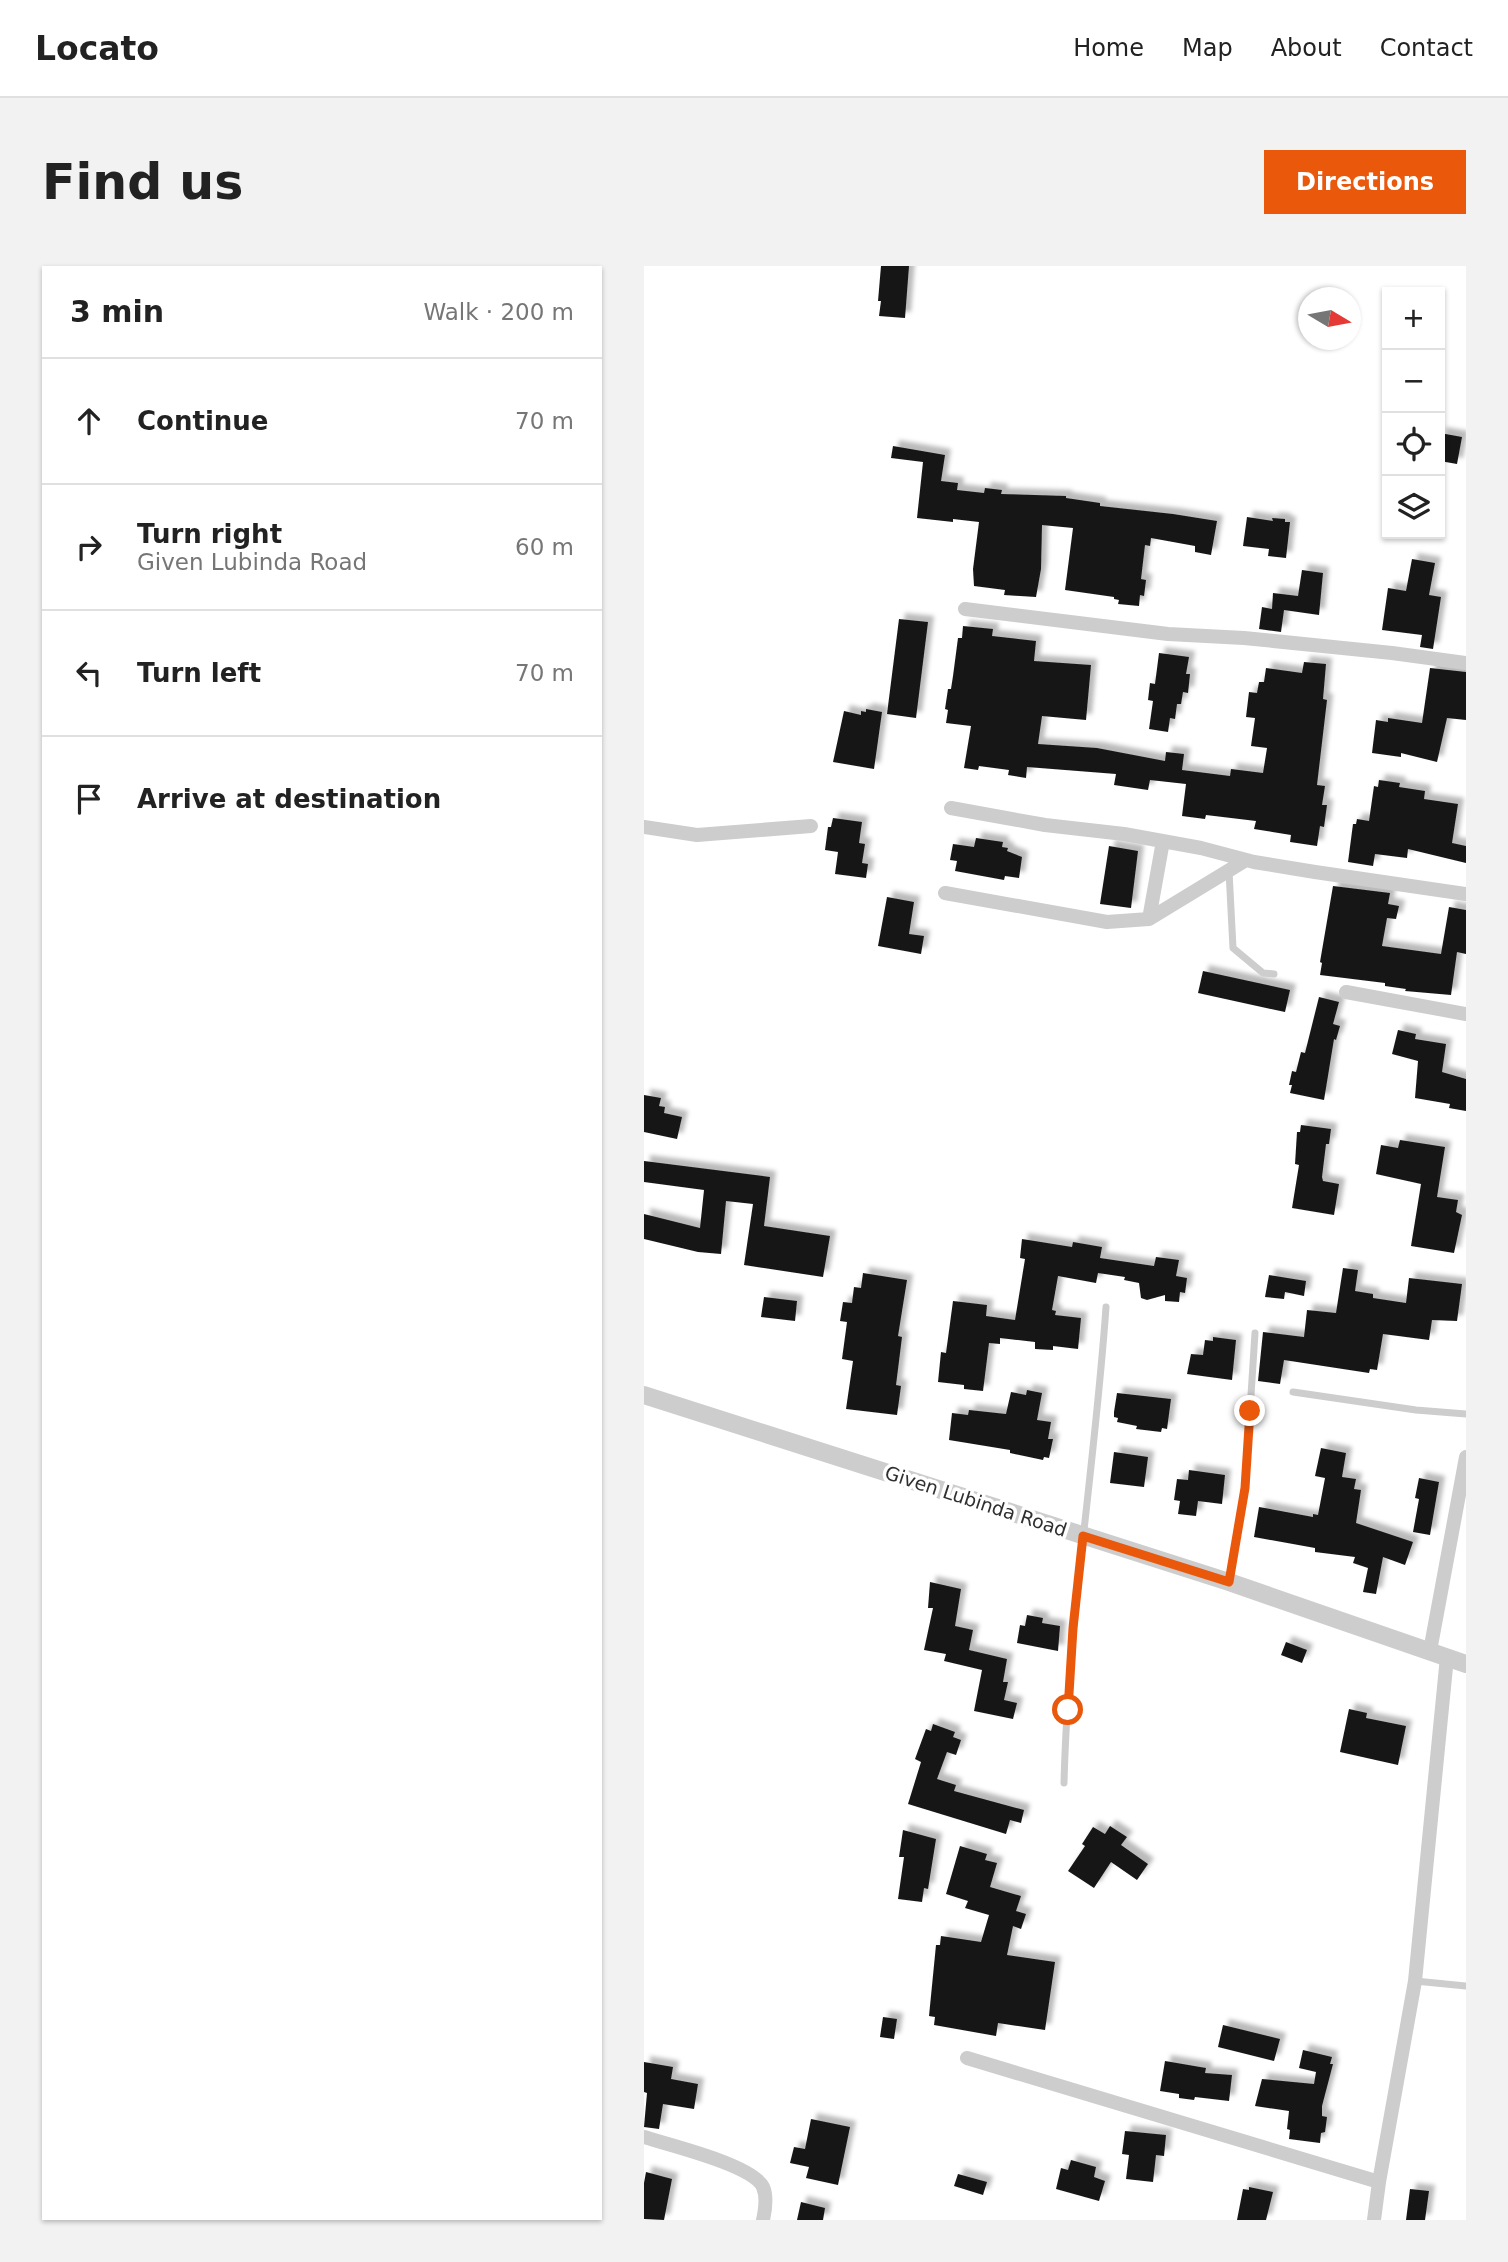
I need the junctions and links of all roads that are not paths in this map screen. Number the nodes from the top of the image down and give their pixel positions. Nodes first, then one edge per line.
1 (965, 609) dead end
2 (1466, 663) edge
3 (951, 808) dead end
4 (811, 826) dead end
5 (644, 827) edge
6 (1163, 841) junction
7 (1246, 860) junction
8 (1229, 870) junction
9 (945, 893) dead end
10 (1466, 894) edge
11 (1149, 919) junction
12 (1274, 974) dead end
13 (1346, 992) dead end
14 (1466, 1014) edge
15 (1106, 1307) dead end
16 (1255, 1333) dead end
17 (1293, 1392) dead end
18 (644, 1395) edge
19 (1466, 1414) edge
20 (1466, 1457) edge
21 (1083, 1536) junction
22 (1229, 1582) junction
23 (1438, 1654) junction
24 (1466, 1664) edge
25 (1064, 1783) dead end
26 (1415, 1981) junction
27 (1466, 1986) edge
28 (967, 2058) dead end
29 (644, 2137) edge
30 (1379, 2182) junction
31 (763, 2220) edge
32 (1374, 2220) edge

1 - 2 street
3 - 6 street
4 - 5 street
6 - 7 street
6 - 11 street
7 - 8 street
7 - 10 street
8 - 11 street
8 - 12 lane
9 - 11 street
13 - 14 street
15 - 21 lane
16 - 22 lane
17 - 19 lane
18 - 21 street, Given Lubinda Road
20 - 23 street
21 - 22 street, Given Lubinda Road
21 - 25 lane
22 - 23 street, Given Lubinda Road
23 - 24 street, Given Lubinda Road
23 - 26 street
26 - 27 lane
26 - 30 street
28 - 30 street
29 - 31 street
30 - 32 street

